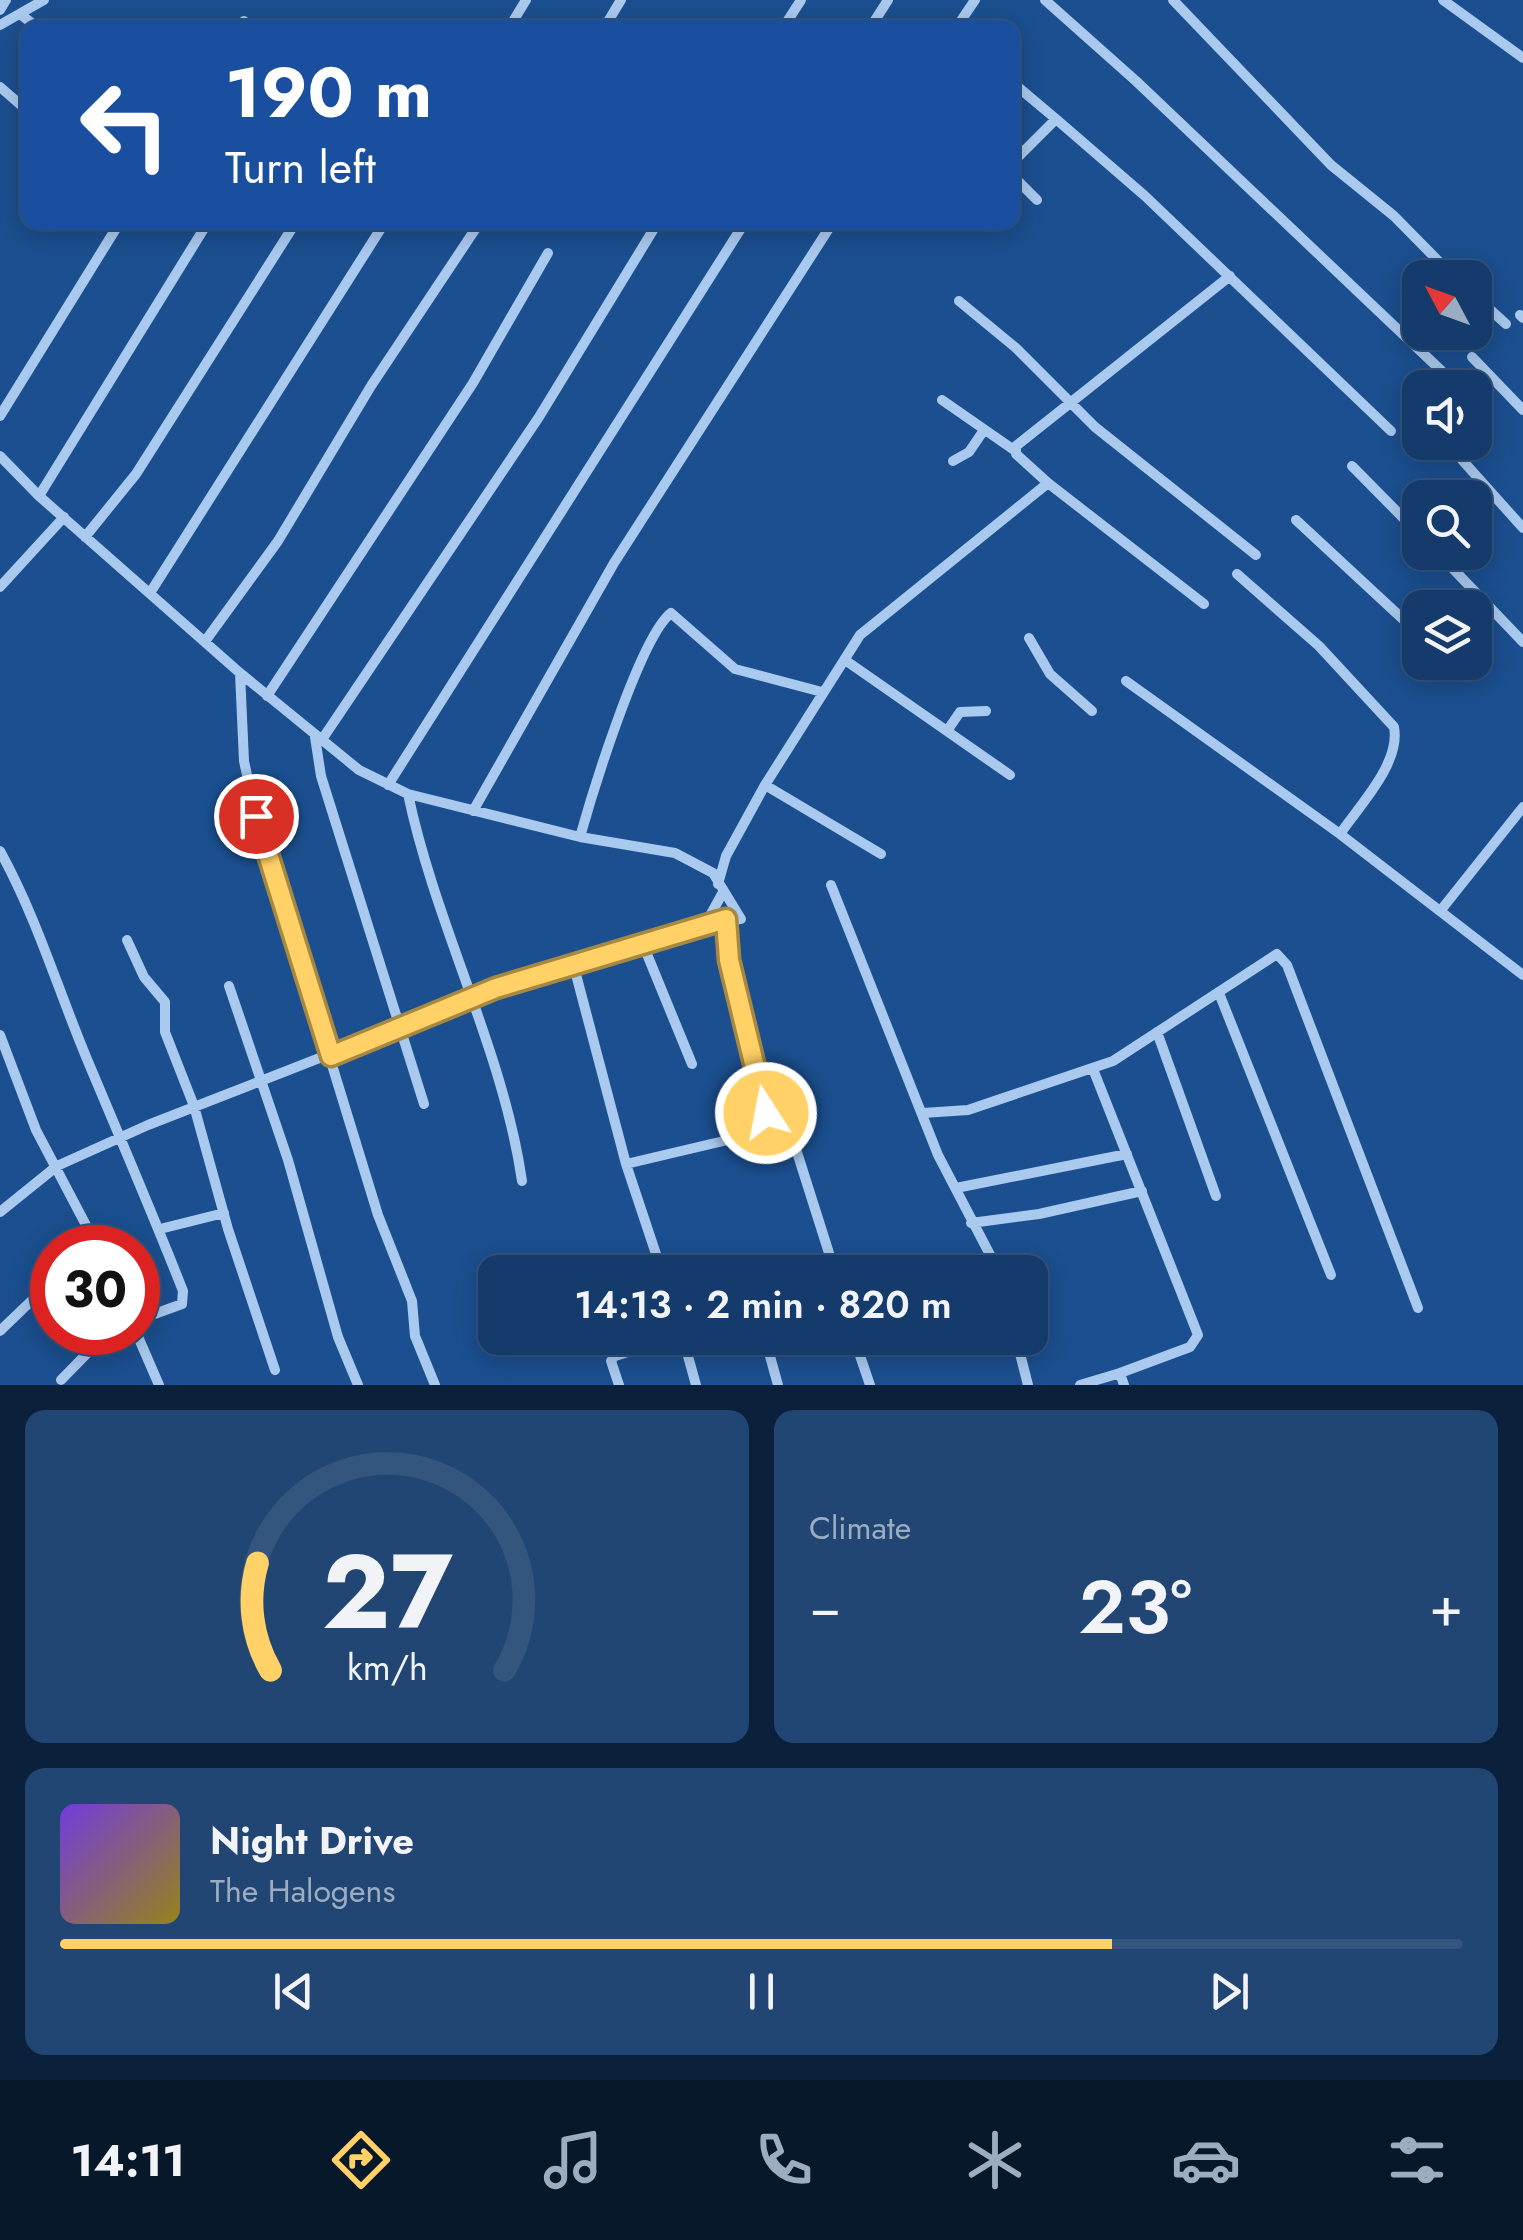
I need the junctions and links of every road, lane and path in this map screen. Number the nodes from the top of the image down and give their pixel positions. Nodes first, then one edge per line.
1 (6, 0) edge
2 (44, 0) edge
3 (1045, 0) edge
4 (1173, 0) edge
5 (1443, 0) edge
6 (0, 10) edge
7 (20, 14) junction
8 (28, 20) edge
9 (0, 25) edge
10 (1523, 58) edge
11 (0, 86) edge
12 (1020, 89) edge
13 (20, 104) edge
14 (1056, 119) junction
15 (1020, 156) edge
16 (1020, 183) edge
17 (1037, 200) dead end
18 (115, 230) edge
19 (203, 230) edge
20 (291, 230) edge
21 (380, 230) edge
22 (475, 230) edge
23 (653, 230) edge
24 (740, 230) edge
25 (828, 230) edge
26 (548, 254) dead end
27 (1437, 260) edge
28 (1230, 276) junction
29 (959, 301) dead end
30 (1492, 311) edge
31 (1506, 324) dead end
32 (1472, 356) dead end
33 (1441, 370) edge
34 (942, 400) dead end
35 (1068, 403) junction
36 (1523, 410) edge
37 (0, 416) edge
38 (984, 430) junction
39 (1391, 431) dead end
40 (1014, 450) junction
41 (1462, 460) edge
42 (953, 461) dead end
43 (3, 463) edge
44 (1352, 466) dead end
45 (1048, 482) junction
46 (39, 496) junction
47 (64, 517) junction
48 (1402, 517) edge
49 (1296, 520) dead end
50 (1523, 528) edge
51 (86, 537) junction
52 (1256, 555) dead end
53 (1454, 570) edge
54 (1237, 574) dead end
55 (0, 586) edge
56 (150, 593) junction
57 (1204, 604) dead end
58 (1402, 618) edge
59 (1029, 638) dead end
60 (206, 640) junction
61 (1523, 642) edge
62 (844, 660) junction
63 (240, 674) junction
64 (1126, 681) dead end
65 (822, 692) junction
66 (268, 696) junction
67 (986, 711) dead end
68 (1092, 711) dead end
69 (947, 731) junction
70 (318, 739) junction
71 (1010, 775) dead end
72 (388, 785) junction
73 (765, 785) junction
74 (408, 794) junction
75 (1523, 806) edge
76 (473, 811) junction
77 (1340, 834) junction
78 (580, 837) junction
79 (0, 852) edge
80 (881, 854) dead end
81 (726, 856) junction
82 (706, 871) junction
83 (832, 885) dead end
84 (720, 889) junction
85 (1440, 910) junction
86 (726, 919) junction
87 (706, 924) junction
88 (126, 940) dead end
89 (642, 942) junction
90 (574, 964) junction
91 (1523, 975) edge
92 (229, 986) dead end
93 (1218, 992) junction
94 (470, 1002) junction
95 (398, 1030) junction
96 (1157, 1032) junction
97 (0, 1035) edge
98 (331, 1056) junction
99 (692, 1064) dead end
100 (1093, 1069) junction
101 (260, 1080) junction
102 (424, 1104) dead end
103 (194, 1106) junction
104 (923, 1113) junction
105 (764, 1118) junction
106 (122, 1136) junction
107 (1127, 1154) junction
108 (626, 1164) junction
109 (57, 1166) junction
110 (522, 1181) dead end
111 (956, 1188) junction
112 (1142, 1190) junction
113 (1216, 1196) dead end
114 (0, 1212) edge
115 (224, 1213) junction
116 (970, 1222) junction
117 (85, 1225) edge
118 (158, 1225) edge
119 (160, 1229) joint
120 (656, 1255) edge
121 (830, 1255) edge
122 (989, 1255) edge
123 (1331, 1275) dead end
124 (30, 1302) edge
125 (1418, 1308) dead end
126 (160, 1310) edge
127 (0, 1331) edge
128 (85, 1355) edge
129 (146, 1355) edge
130 (618, 1355) edge
131 (687, 1355) edge
132 (770, 1355) edge
133 (860, 1355) edge
134 (1020, 1355) edge
135 (615, 1356) joint
136 (275, 1370) dead end
137 (1122, 1379) edge
138 (61, 1380) dead end
139 (158, 1384) edge
140 (358, 1385) edge
141 (434, 1385) edge
142 (620, 1385) edge
143 (696, 1385) edge
144 (778, 1385) edge
145 (870, 1385) edge
146 (1028, 1385) edge
147 (1080, 1385) edge

1 - 6 street
2 - 7 street
3 - 33 street
4 - 27 street
5 - 10 street
7 - 8 street
7 - 9 street
11 - 13 street
12 - 14 street
14 - 15 street
14 - 28 street
16 - 17 street
18 - 37 street
19 - 46 street
20 - 51 street
21 - 56 street
22 - 60 street
23 - 70 street
24 - 72 street
25 - 76 street
26 - 66 street
28 - 35 street
28 - 39 street
29 - 35 street
30 - 31 street
32 - 36 street
34 - 38 street
35 - 40 street
35 - 52 street
38 - 40 street
38 - 42 street
40 - 45 street
41 - 50 street
43 - 46 street
44 - 48 street
45 - 57 street
45 - 62 street
46 - 47 street
47 - 51 street
47 - 55 street
49 - 58 street
51 - 56 street
53 - 61 street
54 - 77 street
56 - 60 street
59 - 68 street
60 - 63 street
62 - 65 street
62 - 69 street
63 - 66 street
63 - 98 street
64 - 77 street
65 - 73 street
65 - 78 street
66 - 70 street
67 - 69 street
69 - 71 street
70 - 72 street
70 - 95 street
72 - 74 street
73 - 80 street
73 - 81 street
74 - 76 street
74 - 94 street
75 - 85 street
76 - 78 street
77 - 85 street
78 - 82 street
79 - 106 street
81 - 82 street
81 - 84 street
82 - 84 street
83 - 104 street
84 - 86 street
84 - 87 street
85 - 91 street
86 - 87 street
86 - 105 street
87 - 89 street
88 - 103 street
89 - 90 street
89 - 99 street
90 - 94 street
90 - 108 street
92 - 101 street
93 - 96 street
93 - 123 street
93 - 125 street
94 - 95 street
94 - 110 street
95 - 98 street
95 - 102 street
96 - 100 street
96 - 113 street
97 - 109 street
98 - 101 street
98 - 141 street
100 - 104 street
100 - 107 street
101 - 103 street
101 - 140 street
103 - 106 street
103 - 115 street
104 - 111 street
105 - 108 street
105 - 121 street
106 - 109 street
106 - 118 street
107 - 111 street
107 - 112 street
108 - 120 street
109 - 114 street
109 - 117 street
111 - 116 street
112 - 116 street
112 - 137 street
115 - 119 street
115 - 136 street
116 - 122 street
119 - 126 street
124 - 127 street
128 - 138 street
129 - 139 street
130 - 135 street
131 - 143 street
132 - 144 street
133 - 145 street
134 - 146 street
135 - 142 street
137 - 147 street

